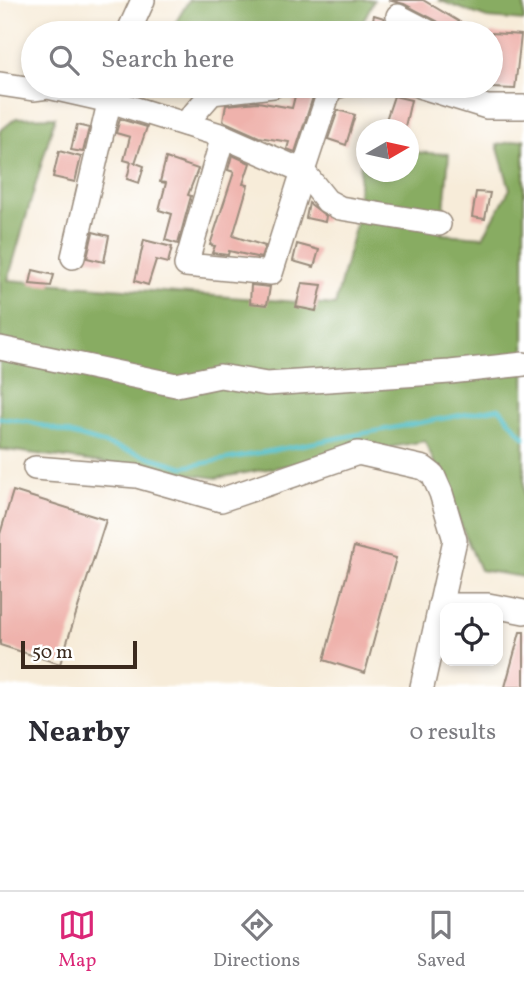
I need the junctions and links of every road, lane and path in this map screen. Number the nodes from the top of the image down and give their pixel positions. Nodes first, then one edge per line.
1 (143, 0) edge
2 (398, 16) dead end
3 (133, 21) edge
4 (408, 21) edge
5 (0, 84) edge
6 (21, 87) edge
7 (111, 98) edge
8 (124, 98) edge
9 (208, 98) edge
10 (327, 98) edge
11 (471, 98) edge
12 (523, 100) edge
13 (185, 124) junction
14 (223, 136) junction
15 (303, 171) junction
16 (439, 224) dead end
17 (73, 257) dead end
18 (0, 348) edge
19 (524, 363) edge
20 (35, 468) dead end
21 (440, 603) edge
22 (440, 605) edge
23 (503, 608) edge
24 (524, 612) edge
25 (422, 687) edge

1 - 3 street
2 - 4 street
5 - 6 street
7 - 17 street
8 - 13 street
9 - 13 street
10 - 15 street
11 - 12 street
13 - 14 street
14 - 15 street
14 - 15 street
15 - 16 street
18 - 19 street
20 - 21 street
22 - 25 street
23 - 24 street

